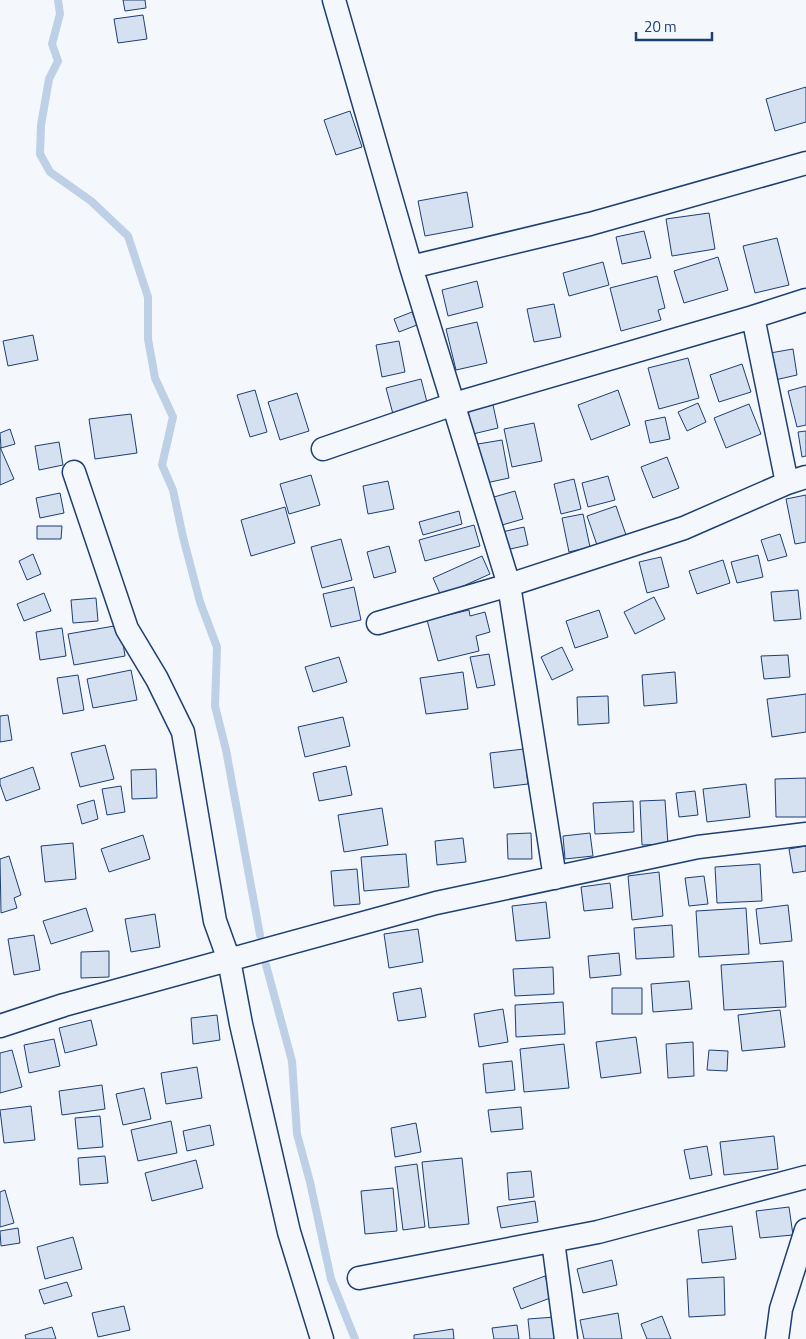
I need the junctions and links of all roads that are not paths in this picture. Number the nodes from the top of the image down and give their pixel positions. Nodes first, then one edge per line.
1 (334, 0) edge
2 (806, 163) edge
3 (411, 267) junction
4 (806, 300) edge
5 (753, 317) junction
6 (454, 404) junction
7 (323, 449) dead end
8 (74, 472) dead end
9 (796, 480) edge
10 (509, 586) junction
11 (378, 623) dead end
12 (806, 834) edge
13 (555, 878) junction
14 (229, 960) junction
15 (0, 1026) edge
16 (806, 1177) edge
17 (806, 1230) edge
18 (553, 1241) junction
19 (359, 1278) dead end
20 (322, 1339) edge
21 (566, 1339) edge
22 (777, 1339) edge

1 - 3 street
2 - 3 street
3 - 6 street
4 - 5 street
5 - 6 street
5 - 9 street
6 - 7 street
6 - 10 street
8 - 14 street
9 - 10 street
10 - 11 street
10 - 13 street
12 - 13 street
13 - 14 street
14 - 15 street
14 - 20 street
16 - 18 street
17 - 22 street
18 - 19 street
18 - 21 street

